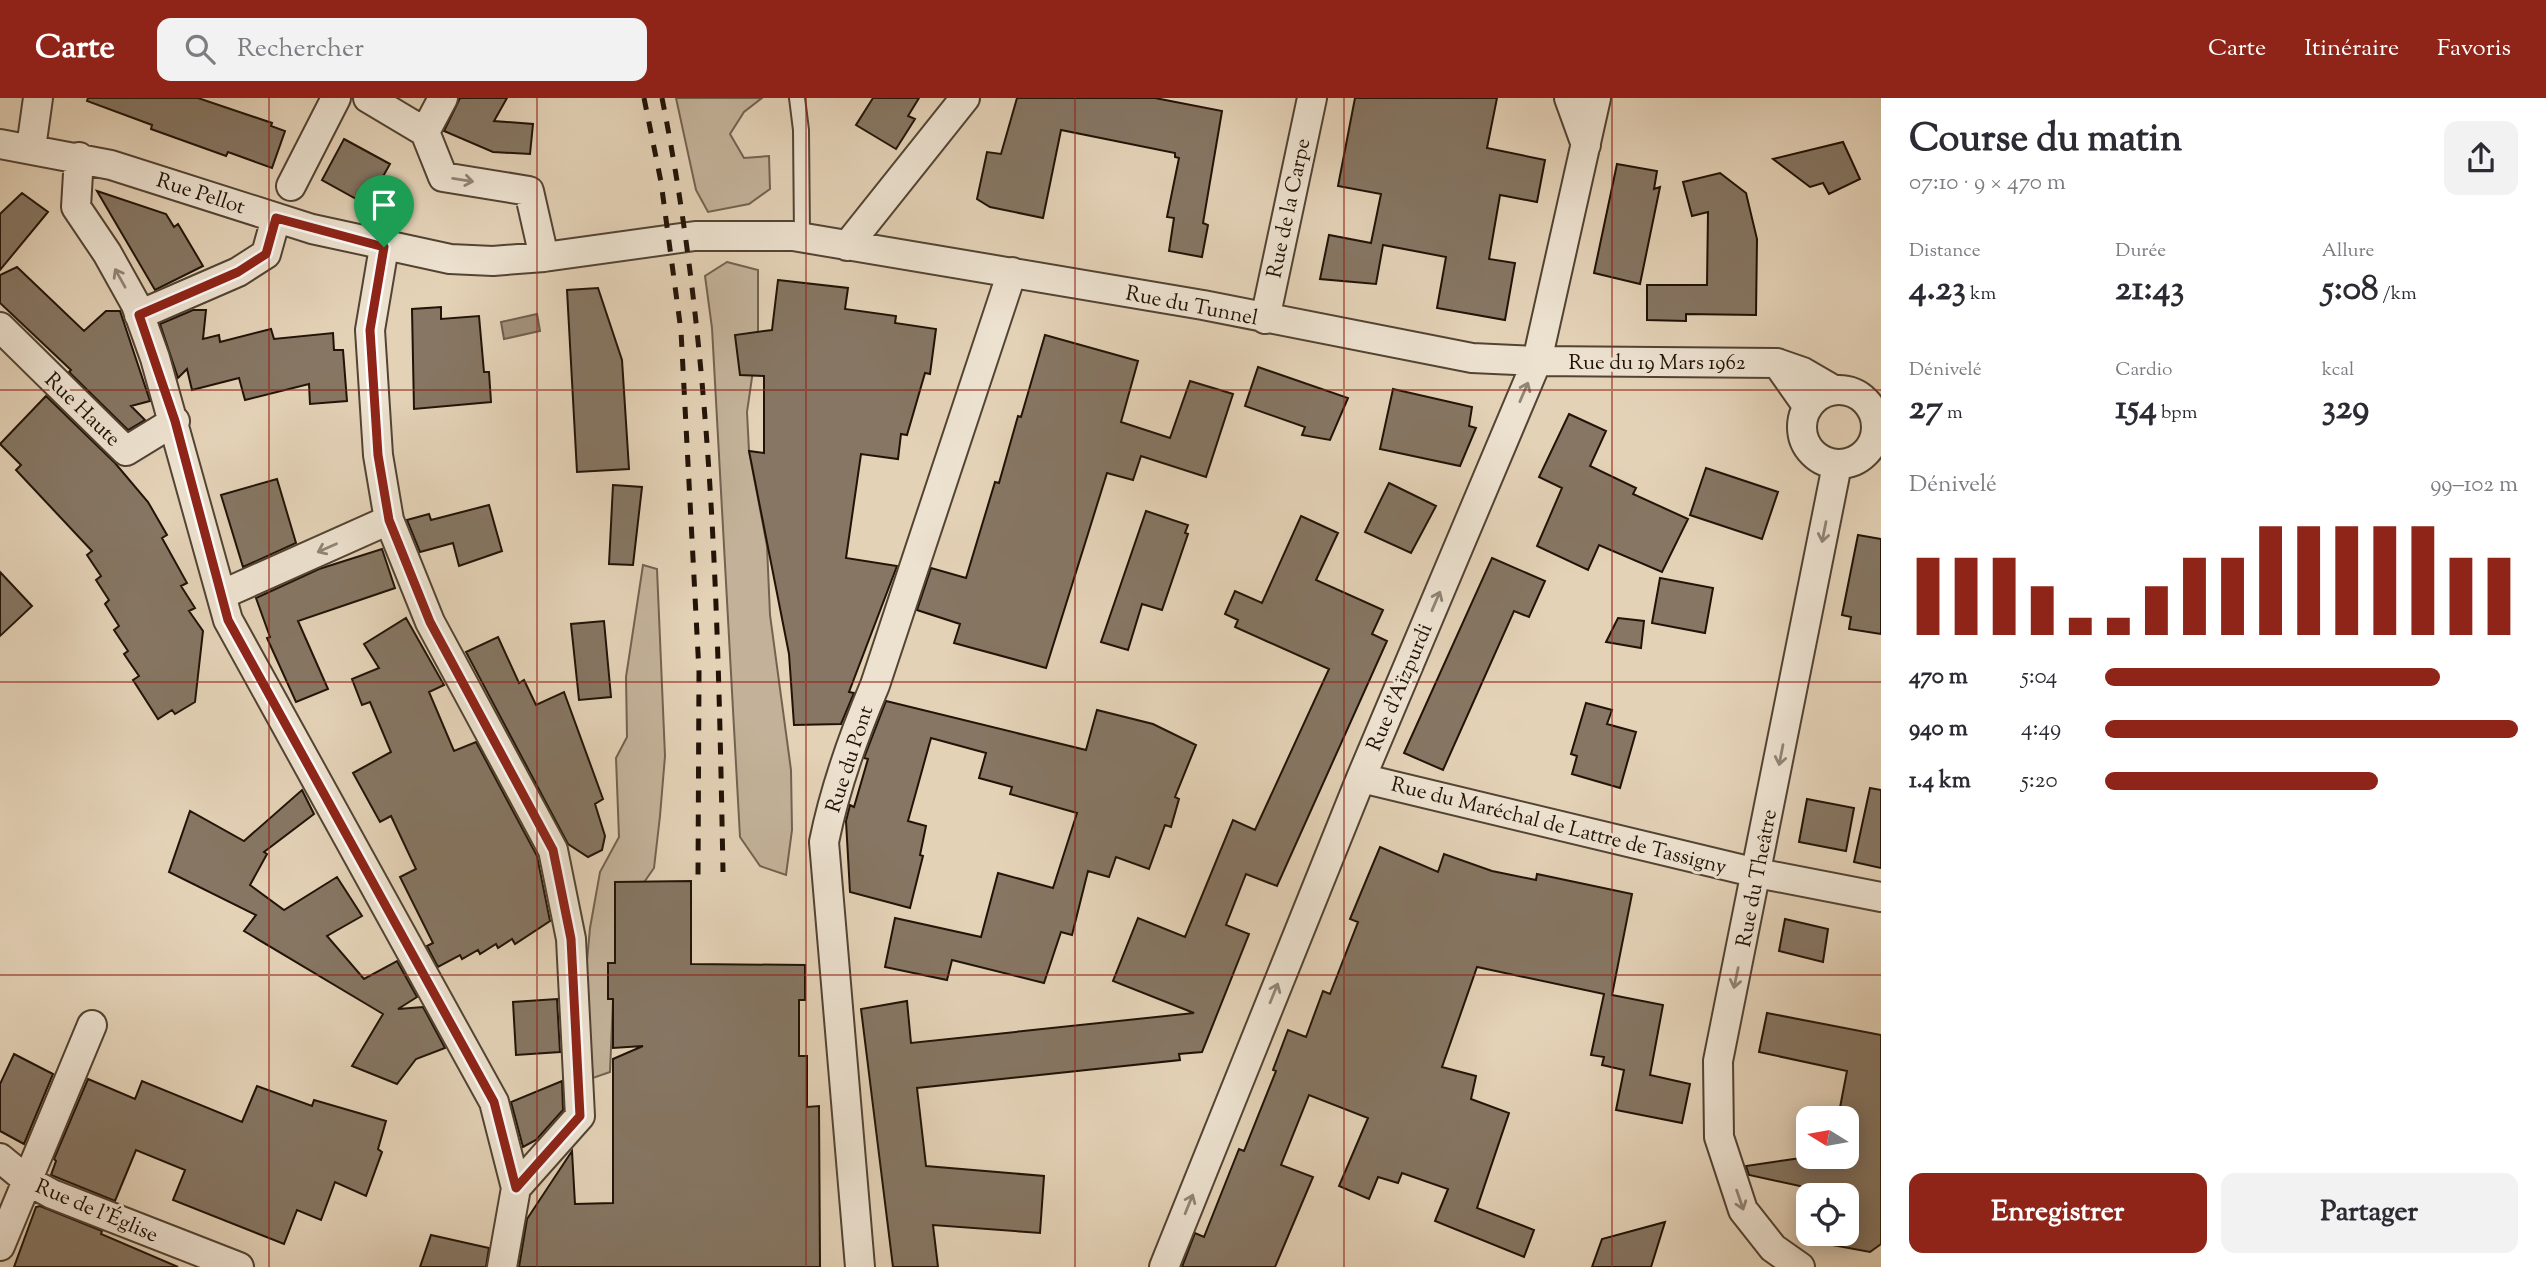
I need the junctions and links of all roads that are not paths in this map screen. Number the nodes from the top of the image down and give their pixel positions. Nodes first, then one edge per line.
1 (38, 98) edge
2 (336, 98) edge
3 (368, 98) edge
4 (443, 98) edge
5 (797, 98) edge
6 (965, 98) edge
7 (1312, 98) edge
8 (1569, 98) edge
9 (1597, 98) edge
10 (425, 132) junction
11 (0, 144) edge
12 (1586, 145) junction
13 (31, 148) junction
14 (79, 158) junction
15 (291, 186) dead end
16 (276, 218) junction
17 (802, 237) junction
18 (848, 246) junction
19 (384, 247) junction
20 (609, 250) joint
21 (544, 257) junction
22 (1012, 272) junction
23 (139, 315) junction
24 (1265, 319) junction
25 (0, 327) edge
26 (1537, 362) junction
27 (1777, 363) junction
28 (1834, 390) junction
29 (1808, 407) junction
30 (175, 421) junction
31 (1878, 435) edge
32 (1838, 465) junction
33 (389, 520) junction
34 (221, 595) junction
35 (1360, 778) junction
36 (1758, 873) junction
37 (1881, 897) edge
38 (92, 1026) dead end
39 (0, 1158) edge
40 (28, 1181) junction
41 (516, 1188) junction
42 (0, 1246) edge
43 (239, 1267) edge
44 (502, 1267) edge
45 (860, 1267) edge
46 (1164, 1267) edge
47 (1800, 1267) edge

1 - 13 street
2 - 15 street
3 - 10 street
4 - 10 street
5 - 17 lane
6 - 18 street
7 - 24 street, Rue de la Carpe
8 - 12 street
9 - 12 street, Rue d'Aïzpurdi
10 -> 21 street
11 - 13 street, Rue Pellot
12 - 26 street, Rue d'Aïzpurdi
13 - 14 street, Rue Pellot
14 - 16 street, Rue Pellot
23 -> 14 street
16 - 19 street, Rue Pellot
16 - 23 street
17 - 18 street, Rue du Tunnel
17 - 20 street, Rue du Tunnel
18 - 22 street, Rue du Tunnel
19 - 21 street, Rue Pellot
19 - 33 street
20 - 21 street, Rue Pellot
22 - 24 street, Rue du Tunnel
22 - 45 street, Rue du Pont
23 - 30 street
24 - 26 street, Rue du Tunnel
25 - 30 street, Rue Haute
26 - 27 street, Rue du 19 Mars 1962
35 -> 26 street, Rue d'Aïzpurdi
27 - 28 street
27 - 29 street
28 - 29 street
28 - 31 street
29 - 32 street
30 - 34 street
31 - 32 street
32 -> 36 street, Rue du Theâtre
33 -> 34 street
33 - 41 street
34 - 41 street
35 - 36 street, Rue du Maréchal de Lattre de Tassigny
46 -> 35 street, Rue d'Aïzpurdi
36 - 37 street, Rue du Maréchal de Lattre de Tassigny
36 -> 47 street, Rue du Theâtre
38 - 40 street
39 - 40 street, Rue de l'Église
40 - 42 street
40 - 43 street, Rue de l'Église
41 - 44 street

